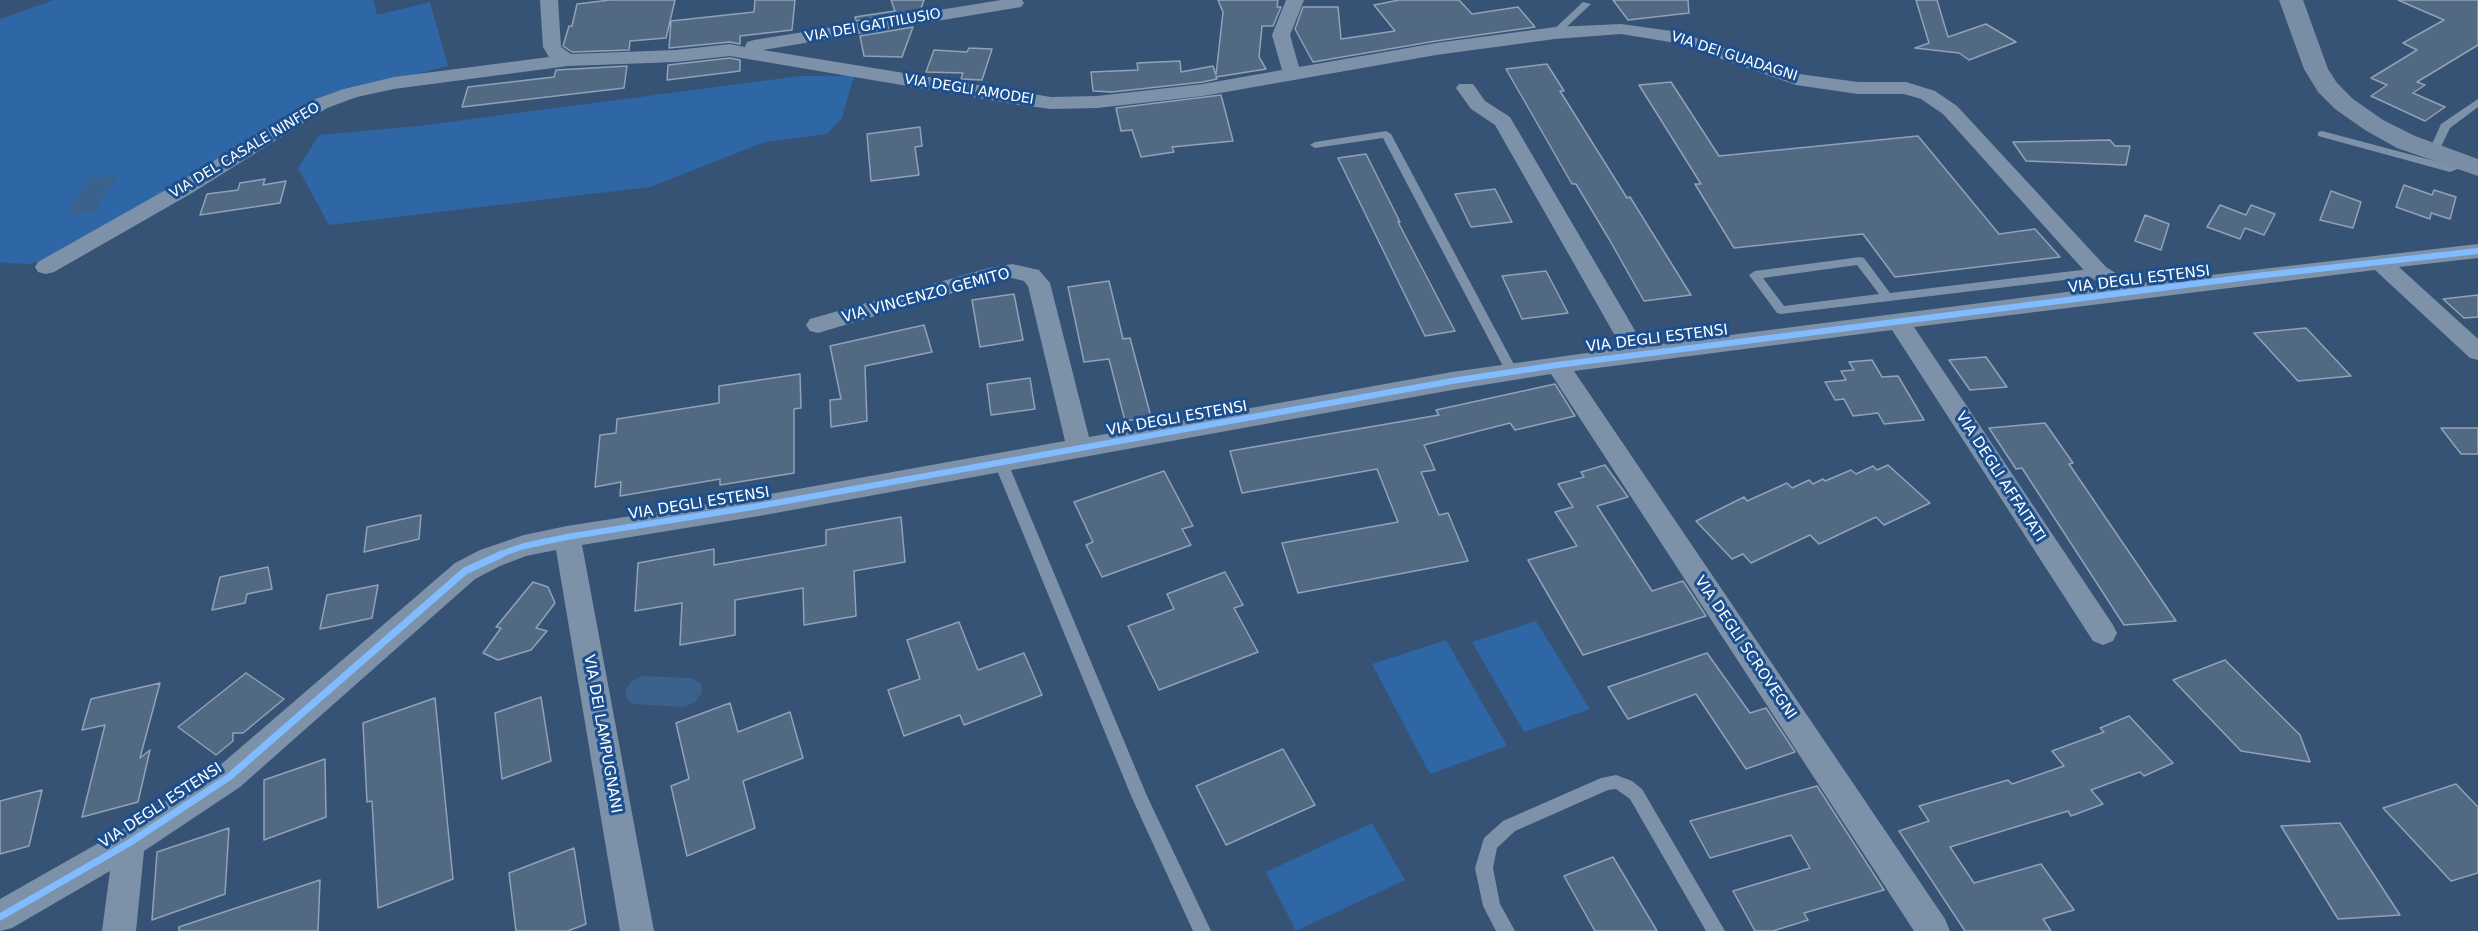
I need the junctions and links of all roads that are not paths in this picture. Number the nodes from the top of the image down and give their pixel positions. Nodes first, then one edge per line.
1 (549, 0) edge
2 (1294, 0) edge
3 (2291, 0) edge
4 (1015, 3) dead end
5 (1586, 4) dead end
6 (1555, 33) junction
7 (730, 50) junction
8 (568, 60) junction
9 (1293, 74) junction
10 (1466, 87) dead end
11 (2478, 102) edge
12 (2322, 134) dead end
13 (1316, 144) dead end
14 (2433, 153) junction
15 (2472, 166) edge
16 (2478, 251) edge
17 (2381, 263) junction
18 (46, 267) dead end
19 (2098, 272) junction
20 (2131, 293) junction
21 (1887, 297) junction
22 (1898, 322) junction
23 (818, 325) dead end
24 (2478, 352) edge
25 (1637, 354) junction
26 (1557, 365) junction
27 (1512, 372) junction
28 (1079, 449) junction
29 (1001, 463) junction
30 (567, 537) junction
31 (2103, 633) dead end
32 (129, 843) junction
33 (0, 917) edge
34 (119, 931) edge
35 (637, 931) edge
36 (1202, 931) edge
37 (1506, 931) edge
38 (1716, 931) edge
39 (1933, 931) edge

1 - 8 street
2 - 9 street
3 - 14 main road
4 - 7 street, VIA DEI GATTILUSIO
5 - 6 lane
6 - 9 street, VIA DEI GUADAGNI
6 - 19 street, VIA DEI GUADAGNI
7 - 8 street, VIA DEGLI AMODEI
7 - 9 street, VIA DEGLI AMODEI
8 - 18 street, VIA DEL CASALE NINFEO
10 - 25 street
11 - 14 lane
12 - 15 lane
13 - 27 lane
14 - 15 main road
16 - 17 street, VIA DEGLI ESTENSI
17 - 20 street, VIA DEGLI ESTENSI
17 - 24 street
19 - 20 street, VIA DEI GUADAGNI
19 - 21 lane
20 - 22 street, VIA DEGLI ESTENSI
21 - 21 lane
22 - 25 street, VIA DEGLI ESTENSI
22 - 31 street, VIA DEGLI AFFAITATI
23 - 28 street, VIA VINCENZO GEMITO
25 - 26 street, VIA DEGLI ESTENSI
26 - 27 street, VIA DEGLI ESTENSI
26 - 39 street, VIA DEGLI SCROVEGNI
27 - 28 street, VIA DEGLI ESTENSI
28 - 29 street, VIA DEGLI ESTENSI
29 - 30 street, VIA DEGLI ESTENSI
29 - 36 lane
30 - 32 street, VIA DEGLI ESTENSI
30 - 35 street, VIA DEI LAMPUGNANI
32 - 33 street, VIA DEGLI ESTENSI
32 - 34 street
37 - 38 lane

